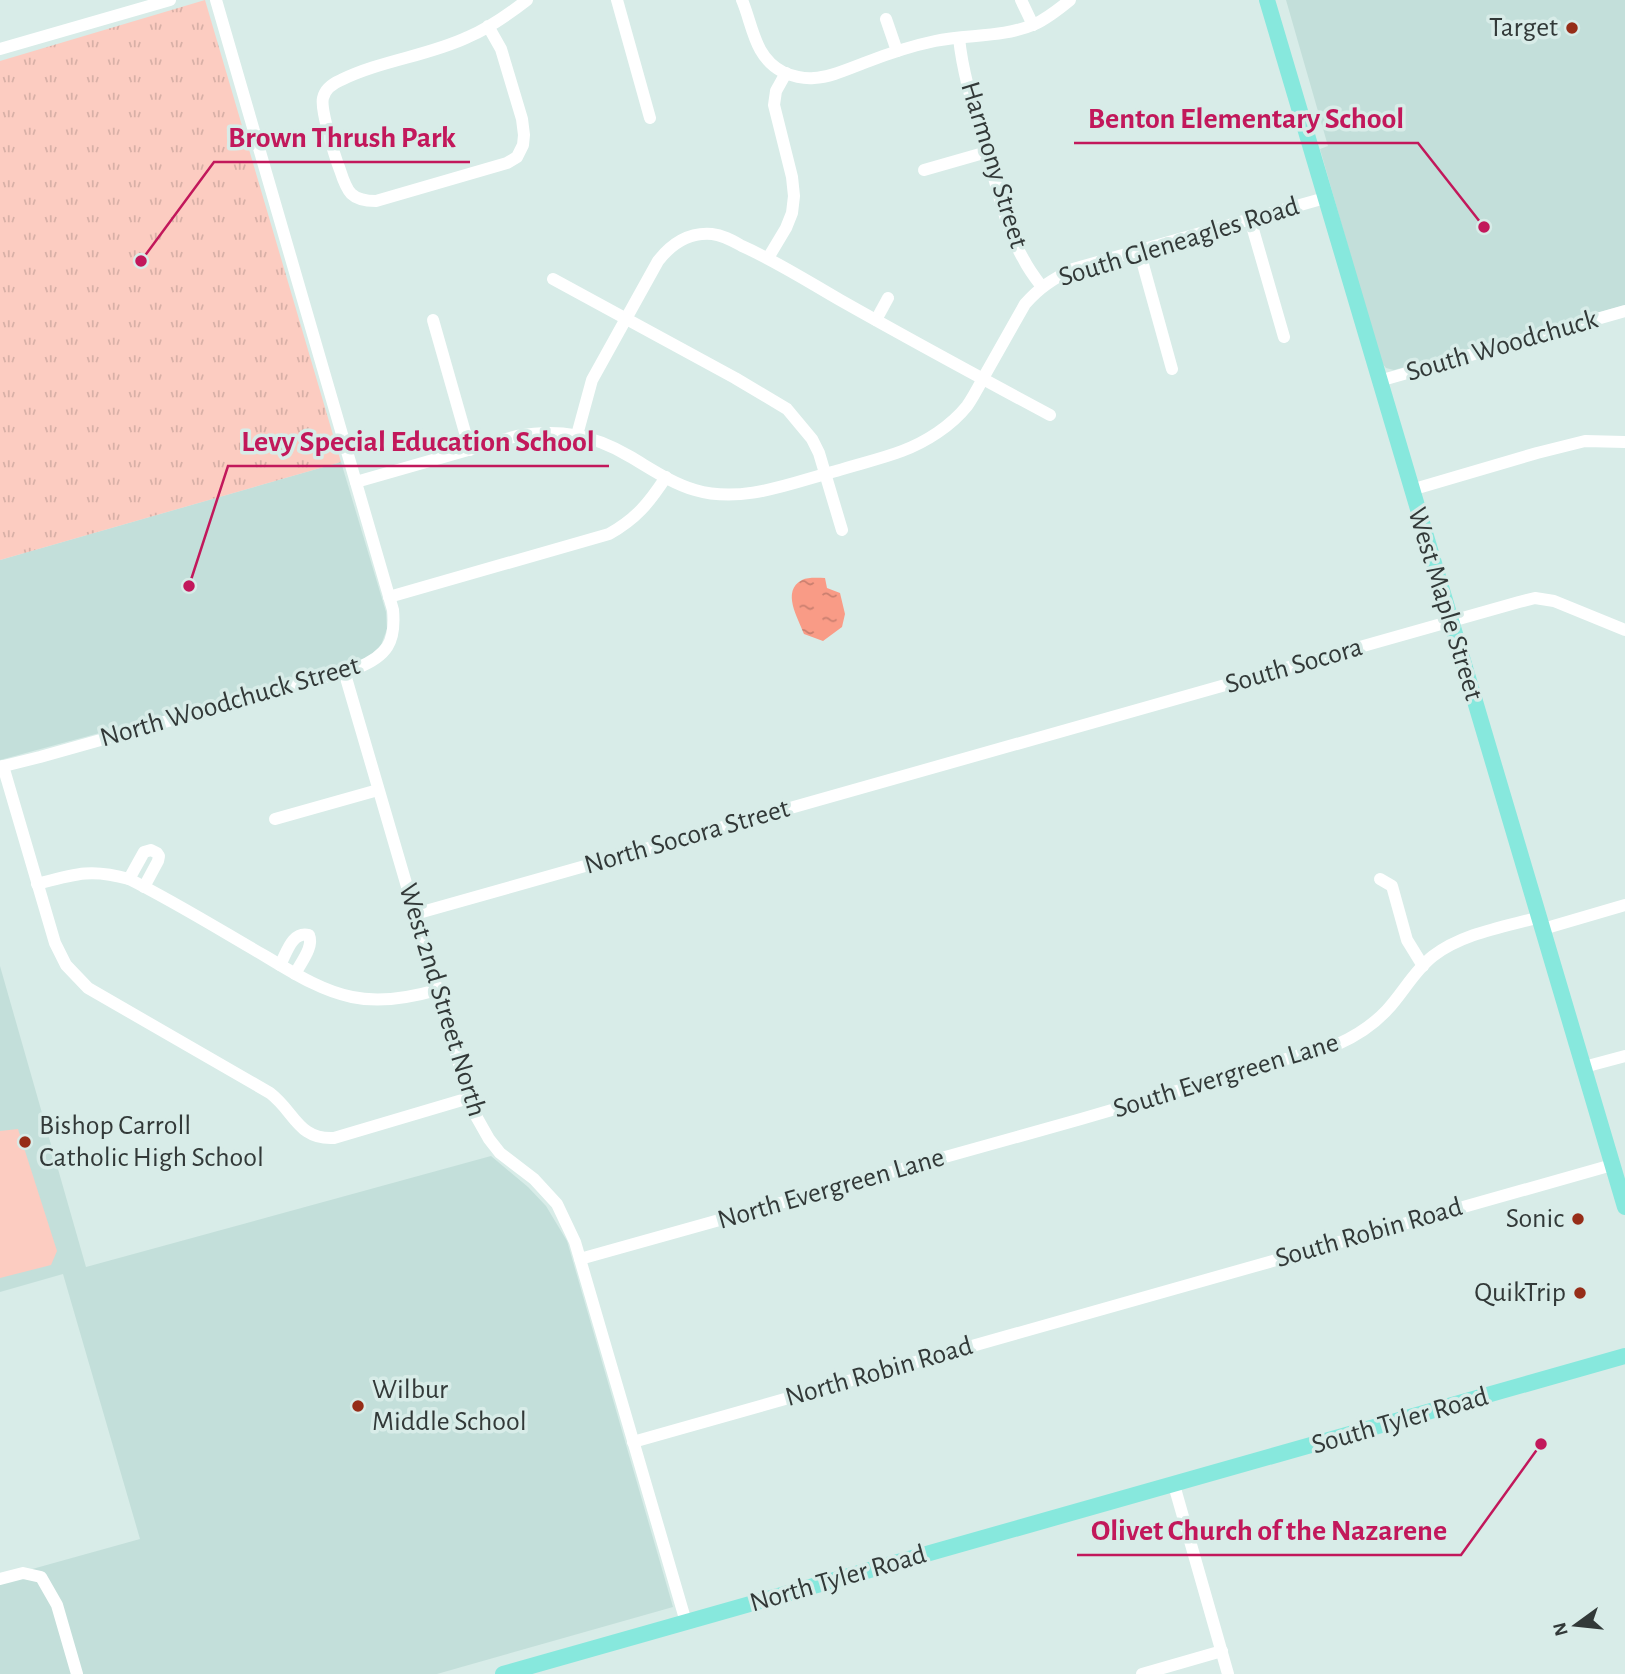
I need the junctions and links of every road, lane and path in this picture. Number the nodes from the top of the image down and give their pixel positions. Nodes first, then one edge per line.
1 (170, 0) edge
2 (216, 0) edge
3 (617, 0) edge
4 (742, 0) edge
5 (1021, 0) edge
6 (1070, 0) edge
7 (1266, 0) edge
8 (518, 3) edge
9 (886, 19) dead end
10 (1033, 24) junction
11 (488, 26) junction
12 (959, 38) junction
13 (0, 49) edge
14 (898, 51) junction
15 (786, 73) junction
16 (650, 118) dead end
17 (987, 152) junction
18 (924, 170) dead end
19 (1325, 198) junction
20 (1250, 219) junction
21 (1139, 250) junction
22 (768, 258) junction
23 (553, 279) dead end
24 (1042, 287) junction
25 (888, 298) dead end
26 (1625, 311) edge
27 (626, 318) junction
28 (433, 320) dead end
29 (876, 320) junction
30 (1284, 337) dead end
31 (1172, 369) dead end
32 (982, 379) junction
33 (1379, 381) junction
34 (1050, 415) dead end
35 (578, 435) junction
36 (1625, 442) edge
37 (470, 450) junction
38 (825, 474) junction
39 (666, 477) junction
40 (356, 482) junction
41 (1411, 490) junction
42 (842, 530) dead end
43 (389, 597) junction
44 (1451, 622) junction
45 (1625, 630) edge
46 (344, 671) junction
47 (960, 760) joint
48 (1, 766) edge
49 (378, 789) junction
50 (275, 819) dead end
51 (129, 879) junction
52 (1380, 879) dead end
53 (37, 884) junction
54 (144, 887) junction
55 (1625, 905) edge
56 (415, 914) junction
57 (1542, 923) junction
58 (280, 965) junction
59 (1423, 966) junction
60 (295, 974) junction
61 (437, 990) junction
62 (1625, 1056) edge
63 (1584, 1067) junction
64 (469, 1098) junction
65 (1081, 1119) joint
66 (1612, 1164) junction
67 (1625, 1207) edge
68 (580, 1259) junction
69 (1126, 1302) joint
70 (1625, 1345) edge
71 (1625, 1356) edge
72 (1605, 1362) junction
73 (633, 1442) junction
74 (1174, 1485) junction
75 (0, 1579) edge
76 (686, 1622) junction
77 (1222, 1651) junction
78 (552, 1667) edge
79 (77, 1674) edge
80 (503, 1674) edge
81 (1142, 1674) edge
82 (1228, 1674) edge

1 - 13 street
2 - 40 street
3 - 16 street
4 - 15 street
5 - 10 street
6 - 10 street
7 - 19 main road, West Maple Street
8 - 11 street
9 - 14 street
10 - 12 street
11 - 11 street
12 - 14 street
12 - 17 street, Harmony Street
14 - 15 street
15 - 22 street
17 - 18 street
17 - 24 street, Harmony Street
19 - 20 street, South Gleneagles Road
19 - 33 main road, West Maple Street
20 - 21 street, South Gleneagles Road
20 - 30 street
21 - 24 street, South Gleneagles Road
21 - 31 street
22 - 27 street
22 - 29 street
23 - 27 street
24 - 32 street, South Gleneagles Road
25 - 29 street
26 - 33 street, South Woodchuck
27 - 35 street
27 - 38 street
28 - 37 street
29 - 32 street
32 - 34 street
32 - 38 street, South Gleneagles Road
33 - 41 main road, West Maple Street
35 - 37 street, South Gleneagles Road
35 - 39 street, South Gleneagles Road
36 - 41 street
37 - 40 street, South Gleneagles Road
38 - 39 street, South Gleneagles Road
38 - 42 street
39 - 43 street
40 - 43 street
41 - 44 main road, West Maple Street
43 - 46 street, North Woodchuck Street
44 - 45 street, South Socora
44 - 47 street, South Socora
44 - 57 main road, West Maple Street
46 - 48 street, North Woodchuck Street
46 - 49 street, West 2nd Street North
47 - 56 street, North Socora Street
48 - 53 street
49 - 50 street
49 - 56 street, West 2nd Street North
51 - 53 street
51 - 54 street
51 - 54 street
52 - 59 street
53 - 64 street
54 - 58 street
55 - 57 street, South Evergreen Lane
56 - 61 street, West 2nd Street North
57 - 59 street, South Evergreen Lane
57 - 63 main road, West Maple Street
58 - 60 street
58 - 60 street
59 - 65 street, South Evergreen Lane
60 - 61 street
61 - 64 street, West 2nd Street North
62 - 63 street
63 - 66 main road, West Maple Street
64 - 68 street, West 2nd Street North
65 - 68 street, North Evergreen Lane
66 - 67 main road, West Maple Street
66 - 69 street, South Robin Road
68 - 73 street, West 2nd Street North
69 - 73 street, North Robin Road
70 - 72 main road
71 - 72 main road, South Tyler Road
72 - 74 main road, South Tyler Road
73 - 76 street, West 2nd Street North
74 - 76 main road, North Tyler Road
74 - 77 street
75 - 79 street
76 - 78 main road, North Tyler Road
77 - 81 street
77 - 82 street
78 - 80 main road, North Tyler Road

